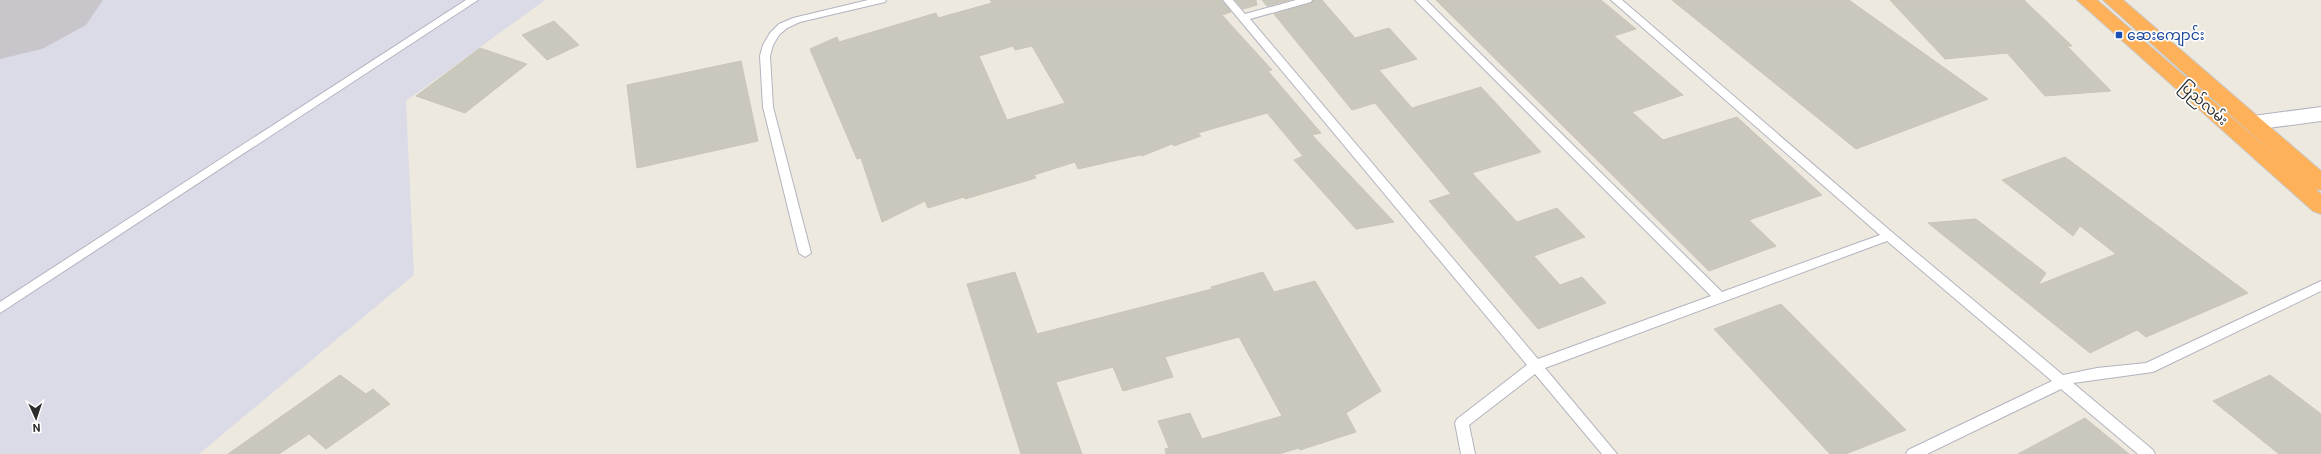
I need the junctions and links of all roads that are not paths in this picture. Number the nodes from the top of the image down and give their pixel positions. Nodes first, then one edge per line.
1 (474, 0) edge
2 (881, 0) edge
3 (1228, 0) edge
4 (1307, 0) edge
5 (1420, 0) edge
6 (1616, 0) edge
7 (2086, 0) edge
8 (2112, 0) edge
9 (1243, 18) junction
10 (2321, 114) edge
11 (2253, 123) junction
12 (2318, 178) edge
13 (2293, 181) junction
14 (2321, 206) edge
15 (1889, 236) junction
16 (805, 253) dead end
17 (2321, 286) edge
18 (1719, 297) junction
19 (0, 308) edge
20 (1534, 366) junction
21 (2062, 381) junction
22 (1468, 454) edge
23 (1610, 454) edge
24 (1913, 454) edge
25 (2148, 454) edge

1 - 19 lane
2 - 16 lane
3 - 9 lane
4 - 9 lane
5 - 18 lane
6 - 15 lane
7 - 13 highway, ပြည်လမ်း
8 - 11 highway, ပြည်လမ်း
9 - 20 lane
10 - 11 street
11 - 12 highway, ပြည်လမ်း
12 - 13 lane
13 - 14 highway, ပြည်လမ်း
15 - 18 lane
15 - 21 lane
17 - 21 lane
18 - 20 lane
20 - 22 lane
20 - 23 lane
21 - 24 lane
21 - 25 lane

